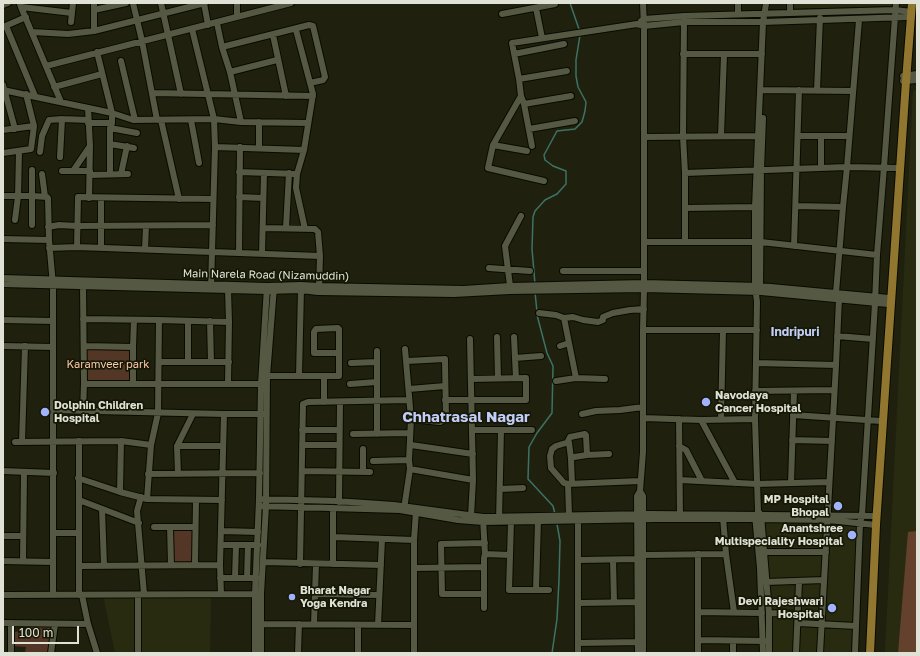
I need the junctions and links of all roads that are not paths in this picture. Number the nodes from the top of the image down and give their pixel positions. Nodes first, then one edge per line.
1 (8, 3) edge
2 (72, 3) edge
3 (126, 3) edge
4 (133, 3) edge
5 (161, 3) edge
6 (204, 3) edge
7 (237, 3) edge
8 (261, 3) edge
9 (291, 3) edge
10 (643, 3) edge
11 (738, 3) edge
12 (766, 3) edge
13 (790, 3) edge
14 (883, 3) edge
15 (896, 3) edge
16 (912, 3) edge
17 (283, 4) edge
18 (555, 4) dead end
19 (3, 5) edge
20 (20, 5) edge
21 (94, 6) edge
22 (182, 6) edge
23 (536, 8) junction
24 (261, 10) junction
25 (895, 10) junction
26 (882, 11) junction
27 (909, 11) edge
28 (72, 13) junction
29 (164, 13) junction
30 (792, 13) junction
31 (820, 13) junction
32 (502, 14) dead end
33 (738, 14) junction
34 (766, 14) junction
35 (237, 16) junction
36 (26, 17) junction
37 (894, 18) junction
38 (644, 19) junction
39 (684, 19) junction
40 (859, 20) junction
41 (137, 21) junction
42 (820, 21) junction
43 (71, 22) dead end
44 (766, 22) junction
45 (794, 22) junction
46 (217, 23) junction
47 (637, 24) junction
48 (208, 25) junction
49 (4, 26) edge
50 (644, 26) junction
51 (192, 29) junction
52 (296, 30) junction
53 (94, 31) junction
54 (32, 32) junction
55 (168, 35) junction
56 (273, 35) junction
57 (542, 38) junction
58 (142, 41) junction
59 (564, 44) dead end
60 (222, 47) junction
61 (97, 52) junction
62 (514, 54) junction
63 (683, 54) junction
64 (762, 54) junction
65 (724, 55) junction
66 (278, 60) junction
67 (121, 61) dead end
68 (46, 66) junction
69 (567, 71) dead end
70 (230, 72) junction
71 (102, 74) junction
72 (917, 74) edge
73 (905, 78) junction
74 (519, 79) junction
75 (917, 80) edge
76 (310, 83) junction
77 (54, 87) junction
78 (4, 88) edge
79 (762, 90) junction
80 (799, 90) junction
81 (817, 90) junction
82 (853, 91) junction
83 (152, 93) junction
84 (26, 94) junction
85 (181, 94) junction
86 (207, 94) junction
87 (234, 94) junction
88 (35, 96) junction
89 (286, 96) junction
90 (313, 96) junction
91 (521, 96) junction
92 (571, 96) dead end
93 (60, 102) junction
94 (524, 104) junction
95 (88, 108) junction
96 (112, 114) junction
97 (62, 119) junction
98 (214, 119) junction
99 (135, 120) junction
100 (159, 120) junction
101 (191, 120) junction
102 (88, 121) junction
103 (575, 121) dead end
104 (241, 122) junction
105 (259, 122) junction
106 (308, 123) junction
107 (34, 126) junction
108 (111, 126) junction
109 (15, 129) junction
110 (529, 129) junction
111 (3, 130) edge
112 (137, 133) dead end
113 (721, 135) junction
114 (683, 136) junction
115 (758, 136) junction
116 (798, 136) junction
117 (821, 136) junction
118 (849, 136) junction
119 (644, 137) junction
120 (110, 144) junction
121 (493, 144) junction
122 (90, 146) junction
123 (127, 146) junction
124 (532, 146) dead end
125 (215, 147) junction
126 (240, 147) junction
127 (134, 148) dead end
128 (259, 148) junction
129 (304, 150) junction
130 (19, 151) junction
131 (3, 152) edge
132 (40, 152) dead end
133 (527, 152) dead end
134 (60, 157) dead end
135 (198, 163) dead end
136 (847, 167) junction
137 (884, 167) junction
138 (821, 168) junction
139 (898, 168) junction
140 (797, 169) junction
141 (32, 170) dead end
142 (759, 170) junction
143 (62, 171) dead end
144 (73, 171) junction
145 (239, 172) junction
146 (90, 173) junction
147 (264, 173) junction
148 (289, 173) junction
149 (685, 173) junction
150 (42, 174) dead end
151 (110, 174) junction
152 (120, 174) junction
153 (128, 174) dead end
154 (297, 174) junction
155 (544, 181) dead end
156 (3, 196) edge
157 (18, 196) junction
158 (33, 196) junction
159 (45, 197) junction
160 (239, 197) junction
161 (89, 198) junction
162 (101, 198) junction
163 (263, 198) junction
164 (178, 199) junction
165 (214, 200) junction
166 (796, 206) junction
167 (755, 207) junction
168 (842, 207) junction
169 (685, 208) junction
170 (521, 216) dead end
171 (15, 220) dead end
172 (32, 225) dead end
173 (213, 225) junction
174 (77, 226) junction
175 (100, 226) junction
176 (146, 226) junction
177 (48, 227) junction
178 (263, 228) junction
179 (286, 228) junction
180 (305, 229) junction
181 (3, 240) edge
182 (49, 240) junction
183 (644, 242) junction
184 (685, 242) junction
185 (758, 242) junction
186 (794, 246) junction
187 (77, 247) junction
188 (101, 247) junction
189 (50, 248) junction
190 (145, 249) junction
191 (212, 252) junction
192 (840, 252) junction
193 (239, 253) junction
194 (262, 254) junction
195 (877, 255) junction
196 (320, 256) junction
197 (489, 268) dead end
198 (508, 270) junction
199 (530, 271) dead end
200 (562, 271) dead end
201 (644, 271) junction
202 (3, 278) edge
203 (53, 282) junction
204 (3, 284) edge
205 (83, 286) junction
206 (510, 286) junction
207 (644, 286) junction
208 (270, 288) junction
209 (529, 288) junction
210 (211, 289) junction
211 (319, 289) junction
212 (758, 289) junction
213 (228, 290) junction
214 (301, 290) junction
215 (838, 296) junction
216 (875, 300) junction
217 (888, 301) junction
218 (644, 310) junction
219 (539, 313) dead end
220 (564, 318) junction
221 (3, 320) edge
222 (83, 320) junction
223 (134, 320) junction
224 (159, 320) junction
225 (53, 321) junction
226 (188, 321) junction
227 (210, 321) junction
228 (229, 322) junction
229 (643, 330) junction
230 (723, 330) junction
231 (757, 330) junction
232 (837, 336) junction
233 (497, 337) dead end
234 (514, 337) dead end
235 (470, 339) dead end
236 (873, 339) junction
237 (569, 343) junction
238 (3, 346) edge
239 (25, 346) junction
240 (84, 346) junction
241 (560, 346) dead end
242 (53, 347) junction
243 (133, 347) junction
244 (405, 349) dead end
245 (377, 351) dead end
246 (338, 353) junction
247 (541, 356) dead end
248 (515, 358) junction
249 (407, 361) junction
250 (159, 362) junction
251 (188, 362) junction
252 (212, 362) junction
253 (229, 362) junction
254 (377, 362) junction
255 (351, 363) dead end
256 (756, 363) junction
257 (836, 365) junction
258 (299, 375) junction
259 (267, 376) junction
260 (324, 376) junction
261 (471, 378) junction
262 (498, 378) junction
263 (516, 378) junction
264 (576, 378) junction
265 (605, 379) dead end
266 (556, 381) dead end
267 (377, 382) junction
268 (133, 383) junction
269 (158, 383) junction
270 (228, 383) junction
271 (84, 384) junction
272 (264, 384) junction
273 (350, 384) dead end
274 (445, 386) junction
275 (409, 389) junction
276 (794, 390) junction
277 (834, 390) junction
278 (755, 391) junction
279 (378, 400) junction
280 (409, 400) junction
281 (445, 400) junction
282 (471, 401) junction
283 (324, 402) junction
284 (340, 402) junction
285 (643, 407) junction
286 (54, 410) junction
287 (83, 412) junction
288 (158, 413) junction
289 (193, 414) junction
290 (224, 414) junction
291 (264, 414) junction
292 (582, 414) dead end
293 (793, 415) junction
294 (834, 417) junction
295 (643, 418) junction
296 (412, 419) junction
297 (679, 419) junction
298 (721, 419) junction
299 (755, 419) junction
300 (701, 420) junction
301 (868, 420) junction
302 (881, 421) junction
303 (302, 430) junction
304 (339, 430) junction
305 (472, 430) junction
306 (501, 430) junction
307 (532, 430) dead end
308 (410, 433) junction
309 (353, 434) dead end
310 (377, 434) junction
311 (792, 440) junction
312 (79, 441) junction
313 (121, 441) junction
314 (568, 441) junction
315 (832, 441) junction
316 (54, 442) junction
317 (151, 445) junction
318 (302, 445) junction
319 (339, 445) junction
320 (411, 445) junction
321 (177, 446) junction
322 (223, 446) junction
323 (679, 446) junction
324 (363, 449) dead end
325 (473, 454) junction
326 (609, 454) dead end
327 (587, 455) junction
328 (571, 459) junction
329 (409, 460) junction
330 (373, 461) dead end
331 (410, 469) junction
332 (3, 471) edge
333 (302, 471) junction
334 (340, 471) junction
335 (363, 471) junction
336 (24, 472) junction
337 (54, 472) junction
338 (370, 472) dead end
339 (223, 473) junction
340 (260, 473) junction
341 (148, 474) junction
342 (178, 474) junction
343 (78, 478) junction
344 (473, 480) junction
345 (680, 480) junction
346 (640, 481) junction
347 (702, 481) junction
348 (829, 482) junction
349 (735, 483) junction
350 (791, 483) junction
351 (570, 484) junction
352 (757, 484) junction
353 (523, 488) dead end
354 (500, 489) junction
355 (120, 492) junction
356 (144, 498) junction
357 (79, 500) junction
358 (196, 500) junction
359 (222, 500) junction
360 (302, 500) junction
361 (262, 502) junction
362 (339, 502) junction
363 (302, 507) junction
364 (333, 508) junction
365 (404, 508) junction
366 (102, 509) junction
367 (416, 511) junction
368 (862, 515) junction
369 (875, 515) junction
370 (471, 516) junction
371 (758, 516) junction
372 (565, 517) junction
373 (640, 517) junction
374 (680, 517) junction
375 (723, 517) junction
376 (578, 518) junction
377 (828, 518) junction
378 (543, 519) junction
379 (483, 520) junction
380 (499, 520) junction
381 (511, 522) junction
382 (139, 523) junction
383 (860, 523) junction
384 (874, 525) junction
385 (154, 527) dead end
386 (170, 527) junction
387 (195, 527) junction
388 (221, 531) junction
389 (258, 532) junction
390 (53, 533) junction
391 (79, 533) junction
392 (3, 536) edge
393 (23, 536) junction
394 (334, 537) junction
395 (382, 539) junction
396 (414, 540) junction
397 (485, 543) junction
398 (236, 545) junction
399 (248, 545) junction
400 (258, 545) junction
401 (221, 546) junction
402 (764, 552) junction
403 (826, 552) junction
404 (486, 554) junction
405 (698, 554) junction
406 (726, 554) junction
407 (510, 555) junction
408 (641, 558) junction
409 (579, 560) junction
410 (613, 560) junction
411 (3, 561) edge
412 (23, 562) junction
413 (53, 562) junction
414 (236, 562) junction
415 (247, 562) junction
416 (264, 562) junction
417 (195, 564) junction
418 (220, 564) junction
419 (300, 564) junction
420 (316, 564) junction
421 (333, 564) junction
422 (104, 565) junction
423 (171, 565) junction
424 (381, 565) junction
425 (79, 566) junction
426 (142, 566) junction
427 (442, 567) junction
428 (484, 567) junction
429 (415, 568) junction
430 (220, 578) junction
431 (235, 578) junction
432 (247, 578) junction
433 (257, 578) junction
434 (824, 580) junction
435 (766, 582) junction
436 (799, 582) junction
437 (536, 590) junction
438 (549, 590) dead end
439 (141, 594) junction
440 (221, 594) junction
441 (258, 594) junction
442 (315, 594) junction
443 (484, 594) junction
444 (3, 595) edge
445 (54, 595) junction
446 (81, 595) junction
447 (379, 595) junction
448 (614, 602) junction
449 (640, 602) junction
450 (579, 603) junction
451 (484, 608) dead end
452 (698, 612) junction
453 (734, 612) junction
454 (765, 613) junction
455 (798, 614) junction
456 (3, 623) edge
457 (11, 623) junction
458 (798, 623) junction
459 (55, 624) junction
460 (88, 624) junction
461 (261, 624) junction
462 (298, 624) junction
463 (314, 624) junction
464 (821, 624) junction
465 (358, 625) junction
466 (378, 625) junction
467 (414, 625) junction
468 (856, 626) junction
469 (698, 640) junction
470 (733, 641) junction
471 (766, 641) junction
472 (641, 642) junction
473 (578, 643) junction
474 (11, 653) edge
475 (52, 653) edge
476 (97, 653) edge
477 (138, 653) edge
478 (255, 653) edge
479 (261, 653) edge
480 (298, 653) edge
481 (358, 653) edge
482 (414, 653) edge
483 (578, 653) edge
484 (638, 653) edge
485 (643, 653) edge
486 (698, 653) edge
487 (733, 653) edge
488 (763, 653) edge
489 (769, 653) edge
490 (796, 653) edge
491 (820, 653) edge
492 (855, 653) edge
493 (867, 653) edge
494 (870, 653) edge

1 - 19 street
2 - 28 street
3 - 21 street
4 - 41 street
5 - 29 street
6 - 22 street
6 - 48 street
7 - 35 street
8 - 24 street
9 - 17 street
10 - 38 street
11 - 33 street
12 - 34 street
13 - 30 street
14 - 26 street
15 - 25 street
16 - 27 main road
17 - 24 street
18 - 23 street
20 - 28 street
20 - 36 street
21 - 53 street
22 - 29 street
23 - 32 street
23 - 57 street
24 - 35 street
25 - 26 street
25 - 27 street
25 - 37 street
26 - 31 street
27 - 37 street
27 - 73 main road
28 - 43 street
29 - 41 street
29 - 55 street
30 - 31 street
30 - 34 street
30 - 45 street
31 - 42 street
33 - 34 street
33 - 39 street
34 - 44 street
35 - 46 street
36 - 49 street
36 - 54 street
37 - 40 street
37 - 137 street
38 - 39 street
38 - 47 street
38 - 50 street
39 - 44 street
39 - 50 street
39 - 63 street
40 - 42 street
40 - 82 street
41 - 53 street
41 - 58 street
42 - 45 street
42 - 81 street
44 - 45 street
44 - 64 street
44 - 79 street
46 - 48 street
46 - 60 street
47 - 50 street
47 - 57 street
48 - 51 street
49 - 88 street
50 - 119 street
51 - 55 street
51 - 86 street
52 - 56 street
52 - 76 street
52 - 76 street
53 - 54 street
54 - 68 street
55 - 58 street
55 - 85 street
56 - 60 street
56 - 66 street
57 - 62 street
58 - 61 street
58 - 83 street
59 - 62 street
60 - 70 street
61 - 68 street
61 - 71 street
62 - 74 street
63 - 65 street
63 - 114 street
64 - 65 street
64 - 79 street
65 - 113 street
66 - 70 street
66 - 89 street
67 - 99 street
68 - 77 street
69 - 74 street
70 - 87 street
71 - 77 street
71 - 96 street
72 - 73 street
73 - 75 street
73 - 139 main road
73 - 369 main road
74 - 91 street
76 - 90 street
77 - 93 street
78 - 84 street
78 - 109 street
79 - 80 street
79 - 115 street
79 - 142 street
80 - 81 street
80 - 116 street
81 - 82 street
82 - 118 street
83 - 85 street
83 - 100 street
84 - 88 street
84 - 107 street
85 - 86 street
86 - 87 street
86 - 98 street
87 - 89 street
87 - 104 street
88 - 93 street
89 - 90 street
90 - 106 street
91 - 94 street
91 - 121 street
92 - 94 street
93 - 95 street
94 - 110 street
95 - 96 street
95 - 102 street
96 - 99 street
96 - 108 street
97 - 102 street
97 - 132 street
97 - 134 street
98 - 101 street
98 - 104 street
98 - 125 street
99 - 100 street
100 - 101 street
100 - 164 street
101 - 135 street
102 - 108 street
102 - 122 street
103 - 110 street
104 - 105 street
105 - 106 street
105 - 128 street
106 - 129 street
107 - 109 street
107 - 130 street
108 - 112 street
108 - 120 street
109 - 111 street
110 - 124 street
113 - 114 street
113 - 115 street
114 - 119 street
114 - 149 street
115 - 142 street
116 - 117 street
116 - 140 street
117 - 118 street
117 - 138 street
118 - 136 street
119 - 183 street
120 - 123 street
120 - 151 street
121 - 133 street
121 - 155 street
122 - 144 street
122 - 146 street
123 - 127 street
123 - 152 street
125 - 126 street
125 - 165 street
126 - 128 street
126 - 145 street
128 - 129 street
129 - 154 street
130 - 131 street
130 - 157 street
136 - 137 street
136 - 138 street
136 - 168 street
137 - 139 street
137 - 195 street
138 - 140 street
139 - 217 main road
140 - 142 street
140 - 166 street
141 - 158 street
142 - 149 street
142 - 167 street
142 - 185 street
143 - 144 street
144 - 146 street
145 - 147 street
145 - 160 street
146 - 151 street
146 - 161 street
147 - 148 street
147 - 163 street
148 - 154 street
148 - 179 street
149 - 169 street
150 - 159 street
151 - 152 street
152 - 153 street
154 - 180 street
156 - 157 street
157 - 158 street
157 - 171 street
158 - 159 street
158 - 172 street
159 - 177 street
160 - 163 street
160 - 193 street
161 - 162 street
161 - 174 street
162 - 164 street
162 - 175 street
163 - 178 street
164 - 165 street
165 - 173 street
166 - 168 street
166 - 186 street
167 - 169 street
167 - 185 street
168 - 192 street
169 - 184 street
170 - 198 street
173 - 176 street
173 - 191 street
174 - 175 street
174 - 177 street
174 - 187 street
175 - 176 street
175 - 188 street
176 - 190 street
177 - 182 street
178 - 179 street
178 - 194 street
179 - 180 street
180 - 196 street
181 - 182 street
182 - 189 street
183 - 184 street
183 - 201 street
184 - 185 street
185 - 186 street
185 - 212 street
186 - 192 street
187 - 188 street
187 - 189 street
188 - 190 street
189 - 203 street
190 - 191 street
191 - 193 street
191 - 210 street
192 - 195 street
192 - 215 street
193 - 194 street
194 - 196 street
195 - 216 street
196 - 211 street
197 - 198 street
198 - 199 street
198 - 206 street
200 - 201 street
201 - 207 street
202 - 203 street, Main Narela Road (Nizamuddin)
203 - 204 street, Main Narela Road (Nizamuddin)
203 - 205 street, Main Narela Road (Nizamuddin)
203 - 210 street, Main Narela Road (Nizamuddin)
203 - 225 street
205 - 210 street, Main Narela Road (Nizamuddin)
205 - 222 street
206 - 209 street, Main Narela Road (Nizamuddin)
206 - 211 street, Main Narela Road (Nizamuddin)
207 - 209 street
207 - 212 street
207 - 218 street
208 - 210 street, Main Narela Road (Nizamuddin)
208 - 211 street, Main Narela Road (Nizamuddin)
208 - 213 street, Main Narela Road (Nizamuddin)
208 - 214 street, Main Narela Road (Nizamuddin)
208 - 259 street
208 - 272 street
209 - 211 street, Main Narela Road (Nizamuddin)
210 - 213 street, Main Narela Road (Nizamuddin)
211 - 214 street, Main Narela Road (Nizamuddin)
212 - 215 street
212 - 231 street
213 - 228 street
214 - 258 street
215 - 216 street
215 - 232 street
216 - 217 street
216 - 236 street
217 - 302 main road
218 - 220 street
218 - 229 street
219 - 220 street
220 - 237 street
221 - 225 street
222 - 223 street
222 - 240 street
223 - 224 street
223 - 243 street
224 - 226 street
224 - 250 street
225 - 242 street
226 - 227 street
226 - 251 street
227 - 228 street
227 - 252 street
228 - 253 street
229 - 230 street
229 - 285 street
230 - 231 street
230 - 298 street
231 - 256 street
232 - 236 street
232 - 257 street
233 - 262 street
234 - 248 street
235 - 261 street
236 - 301 street
237 - 241 street
237 - 264 street
238 - 239 street
239 - 242 street
239 - 316 street
240 - 243 street
240 - 271 street
242 - 286 street
243 - 268 street
244 - 249 street
245 - 254 street
246 - 246 street
246 - 260 street
247 - 248 street
248 - 263 street
249 - 274 street
249 - 275 street
250 - 251 street
250 - 269 street
251 - 252 street
252 - 253 street
253 - 270 street
254 - 255 street
254 - 267 street
256 - 257 street
256 - 278 street
257 - 277 street
258 - 259 street
258 - 260 street
259 - 272 street
260 - 283 street
261 - 262 street
261 - 282 street
262 - 263 street
263 - 282 street
264 - 265 street
264 - 266 street
267 - 273 street
267 - 279 street
268 - 269 street
268 - 271 street
269 - 270 street
269 - 288 street
270 - 272 street
271 - 287 street
272 - 291 street
274 - 275 street
274 - 281 street
275 - 280 street
276 - 277 street
276 - 278 street
276 - 293 street
277 - 294 street
278 - 299 street
279 - 280 street
279 - 284 street
279 - 310 street
280 - 296 street
281 - 282 street
281 - 296 street
282 - 305 street
283 - 284 street
283 - 303 street
284 - 304 street
285 - 292 street
285 - 295 street
286 - 287 street
286 - 316 street
287 - 288 street
288 - 289 street
288 - 317 street
289 - 290 street
289 - 321 street
290 - 291 street
290 - 322 street
291 - 340 street
291 - 361 street
293 - 294 street
293 - 311 street
294 - 301 street
294 - 315 street
295 - 297 street
295 - 346 street
296 - 308 street
297 - 300 street
297 - 323 street
298 - 299 street
298 - 300 street
299 - 352 street
300 - 349 street
301 - 302 street
301 - 368 street
302 - 369 main road
303 - 304 street
303 - 318 street
304 - 319 street
305 - 306 street
305 - 325 street
306 - 307 street
306 - 354 street
308 - 310 street
308 - 320 street
309 - 310 street
311 - 315 street
311 - 350 street
312 - 313 street
312 - 316 street
312 - 343 street
313 - 317 street
313 - 355 street
314 - 327 street
314 - 328 street
314 - 351 street
315 - 348 street
316 - 337 street
317 - 341 street
318 - 319 street
318 - 333 street
319 - 334 street
320 - 325 street
320 - 329 street
321 - 322 street
321 - 342 street
322 - 339 street
323 - 345 street
323 - 347 street
324 - 335 street
325 - 344 street
326 - 327 street
327 - 328 street
328 - 351 street
329 - 330 street
329 - 331 street
331 - 344 street
331 - 365 street
332 - 336 street
333 - 334 street
333 - 360 street
334 - 335 street
334 - 362 street
335 - 338 street
336 - 337 street
336 - 393 street
337 - 390 street
339 - 340 street
339 - 342 street
339 - 359 street
340 - 361 street
341 - 342 street
341 - 356 street
343 - 355 street
343 - 357 street
344 - 370 street
345 - 347 street
345 - 374 street
346 - 351 street
346 - 373 street
347 - 349 street
348 - 350 street
348 - 377 street
349 - 352 street
350 - 352 street
351 - 372 street
352 - 371 street
353 - 354 street
354 - 380 street
355 - 356 street
356 - 358 street
356 - 382 street
357 - 366 street
357 - 391 street
358 - 359 street
358 - 387 street
359 - 388 street
360 - 361 street
360 - 362 street
360 - 363 street
361 - 363 street
361 - 389 street
361 - 416 street
362 - 365 street
363 - 364 street
363 - 419 street
364 - 365 street
364 - 394 street
365 - 367 street
366 - 382 street
366 - 422 street
367 - 370 street
367 - 379 street
367 - 396 street
368 - 369 street
368 - 377 street
368 - 383 street
369 - 384 main road
370 - 379 street
371 - 375 street
371 - 377 street
371 - 402 street
371 - 454 street
372 - 376 street
372 - 378 street
373 - 374 street
373 - 376 street
373 - 408 street
374 - 375 street
375 - 406 street
376 - 409 street
377 - 383 street
377 - 403 street
378 - 380 street
378 - 381 street
378 - 437 street
379 - 380 street
379 - 397 street
380 - 381 street
381 - 407 street
382 - 426 street
383 - 384 street
383 - 468 street
384 - 493 main road
384 - 494 main road
385 - 386 street
386 - 387 street
386 - 423 street
387 - 417 street
388 - 389 street
388 - 401 street
389 - 400 street
390 - 391 street
390 - 413 street
391 - 425 street
392 - 393 street
393 - 412 street
394 - 395 street
394 - 421 street
395 - 396 street
395 - 424 street
396 - 429 street
397 - 404 street
397 - 427 street
398 - 399 street
398 - 401 street
398 - 414 street
399 - 400 street
399 - 415 street
400 - 433 street
401 - 418 street
402 - 403 street
402 - 435 street
403 - 434 street
404 - 407 street
404 - 428 street
405 - 406 street
405 - 408 street
405 - 452 street
406 - 453 street
407 - 437 street
408 - 410 street
408 - 449 street
409 - 410 street
409 - 450 street
410 - 448 street
411 - 412 street
412 - 413 street
413 - 445 street
414 - 415 street
414 - 431 street
415 - 432 street
416 - 419 street
416 - 441 street
417 - 418 street
417 - 423 street
418 - 430 street
419 - 420 street
420 - 421 street
420 - 442 street
421 - 424 street
422 - 425 street
422 - 426 street
423 - 426 street
424 - 447 street
425 - 446 street
426 - 439 street
427 - 428 street
427 - 429 street
427 - 443 street
428 - 443 street
429 - 467 street
430 - 431 street
430 - 440 street
431 - 432 street
432 - 433 street
433 - 441 street
434 - 436 street
434 - 464 street
435 - 436 street
435 - 454 street
436 - 455 street
437 - 438 street
439 - 440 street
439 - 446 street
439 - 477 street
440 - 441 street
441 - 461 street
441 - 478 street
442 - 447 street
442 - 463 street
443 - 451 street
444 - 445 street
445 - 446 street
446 - 460 street
447 - 466 street
448 - 449 street
448 - 450 street
449 - 472 street
450 - 473 street
452 - 453 street
452 - 469 street
453 - 454 street
454 - 455 street
454 - 471 street
455 - 458 street
456 - 457 street
457 - 459 street
457 - 474 street
458 - 464 street
458 - 490 street
459 - 460 street
459 - 475 street
460 - 476 street
461 - 462 street
461 - 479 street
462 - 463 street
462 - 480 street
463 - 465 street
464 - 468 street
464 - 491 street
465 - 466 street
465 - 481 street
466 - 467 street
467 - 482 street
468 - 492 street
469 - 470 street
469 - 486 street
470 - 471 street
470 - 487 street
471 - 488 street
471 - 489 street
472 - 473 street
472 - 484 street
472 - 485 street
473 - 483 street

